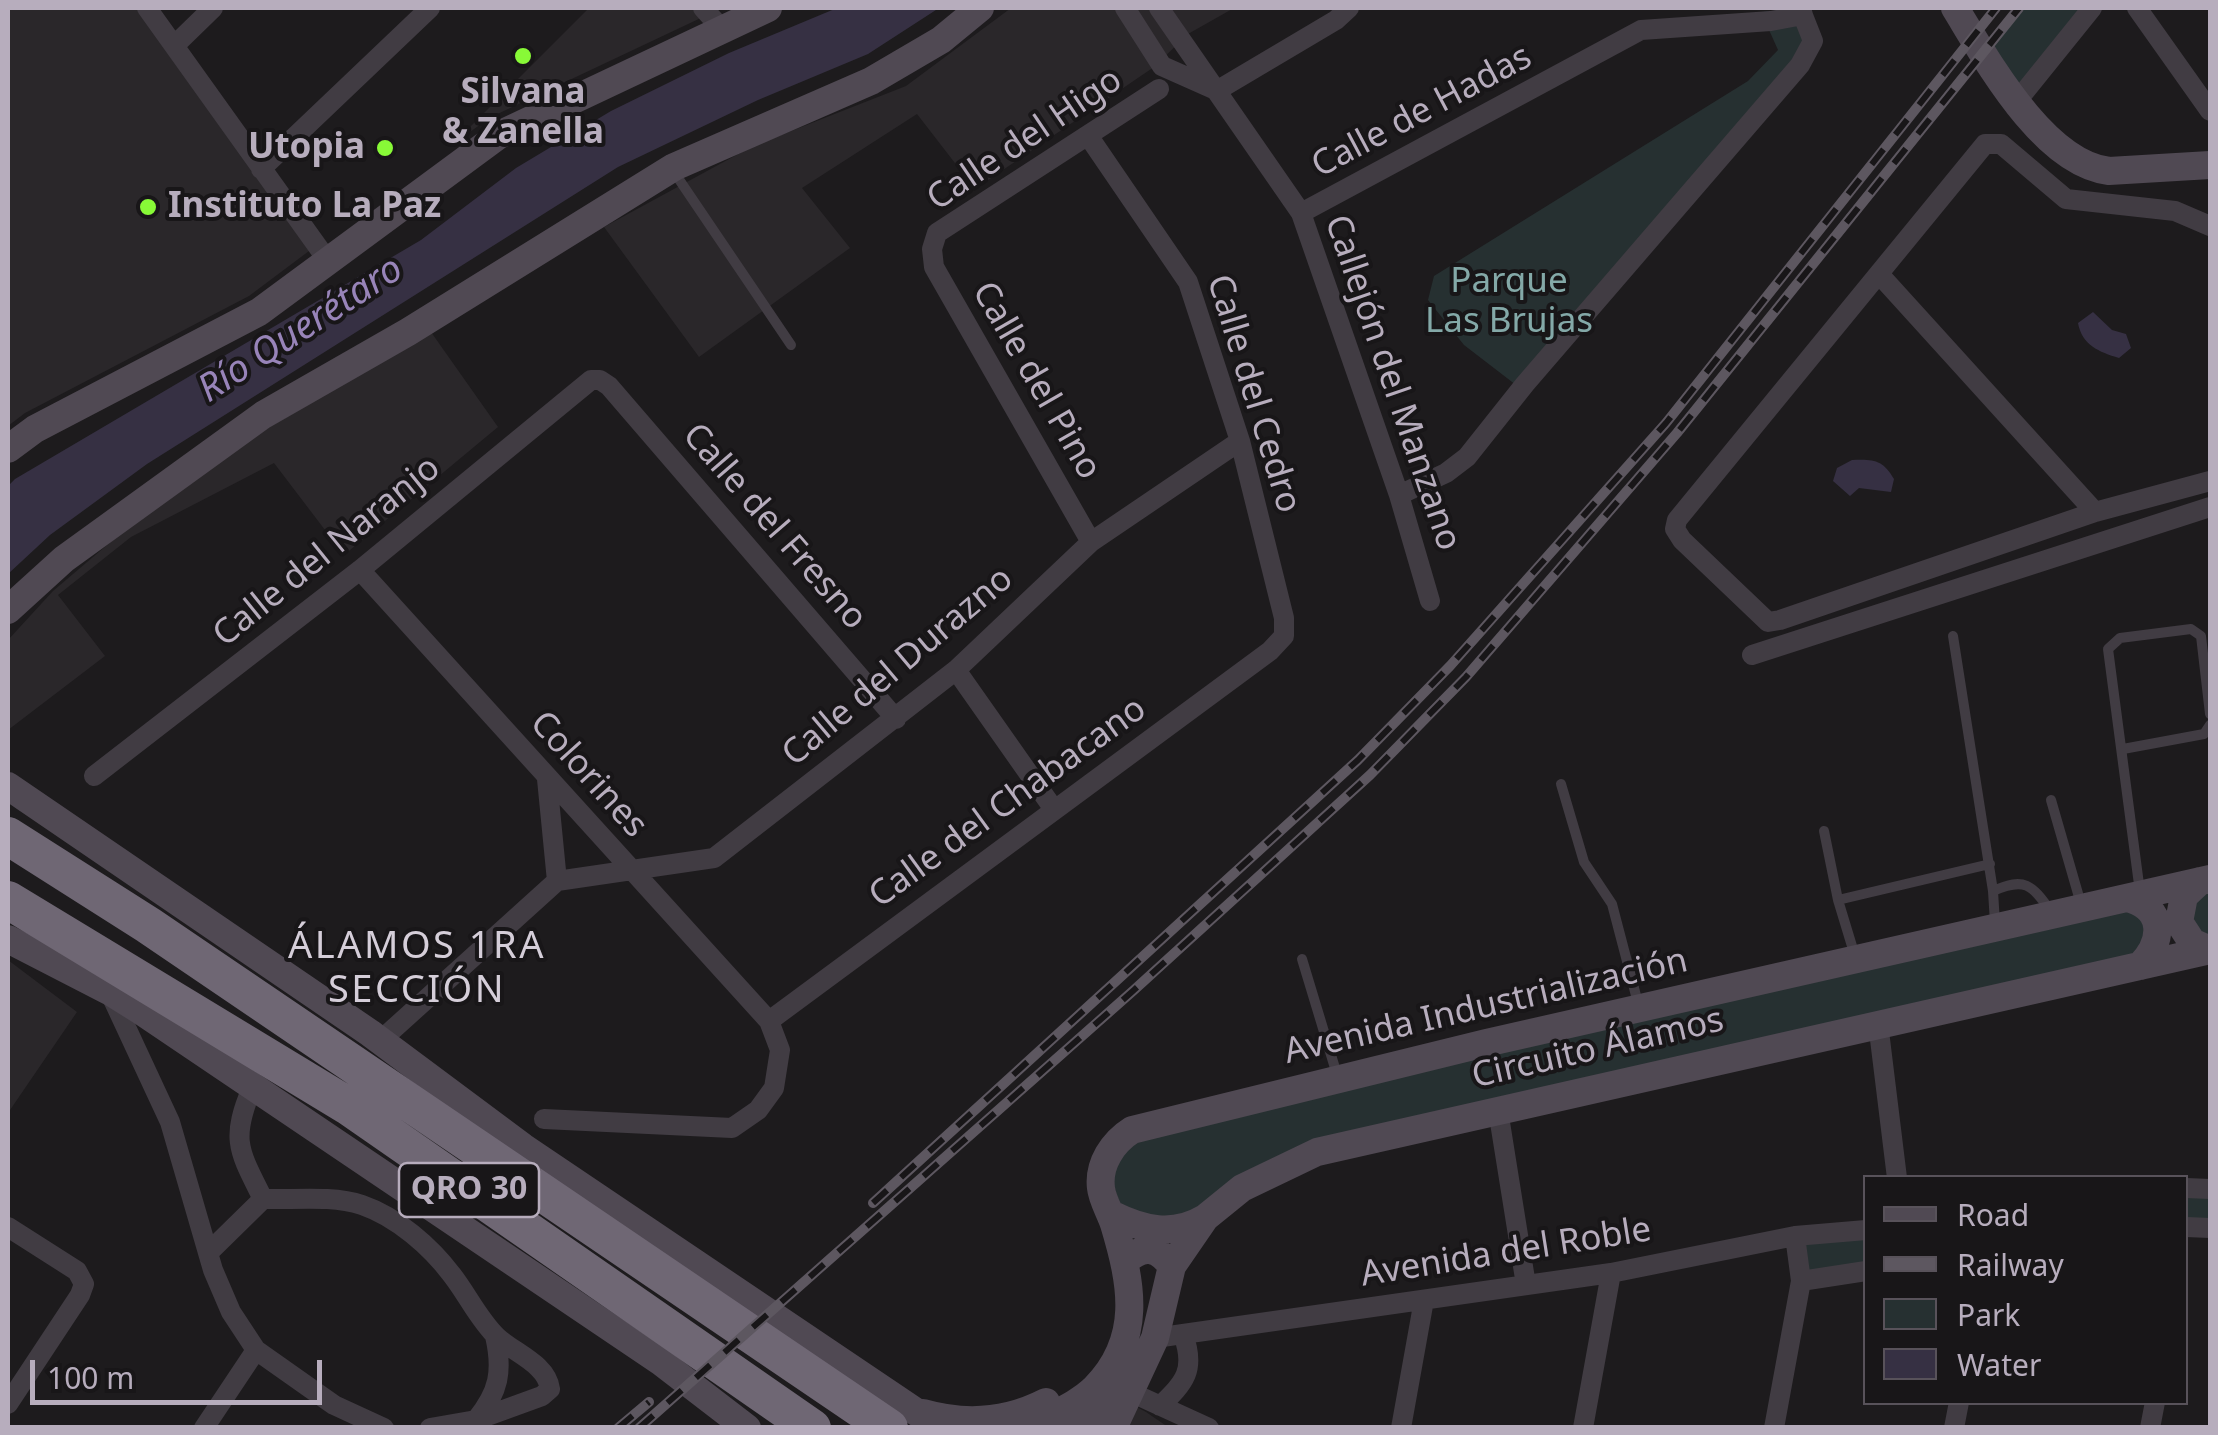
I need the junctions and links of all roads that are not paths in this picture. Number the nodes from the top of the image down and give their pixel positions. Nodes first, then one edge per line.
1 (146, 8) edge
2 (212, 8) edge
3 (430, 8) edge
4 (768, 8) edge
5 (980, 8) edge
6 (1125, 8) edge
7 (1159, 8) edge
8 (1349, 8) edge
9 (1955, 8) edge
10 (2092, 8) edge
11 (2137, 8) edge
12 (1801, 11) edge
13 (712, 18) edge
14 (175, 44) junction
15 (1159, 90) dead end
16 (1218, 90) junction
17 (2017, 101) junction
18 (2210, 112) edge
19 (1088, 137) junction
20 (2210, 165) edge
21 (672, 169) junction
22 (261, 170) junction
23 (1302, 213) junction
24 (2210, 226) edge
25 (932, 250) joint
26 (328, 261) junction
27 (1879, 274) junction
28 (791, 345) dead end
29 (600, 380) joint
30 (1240, 441) junction
31 (8, 449) edge
32 (2210, 481) edge
33 (1399, 495) junction
34 (2210, 507) edge
35 (2095, 512) junction
36 (1091, 542) junction
37 (360, 570) junction
38 (1430, 601) dead end
39 (8, 610) edge
40 (1284, 636) joint
41 (1953, 636) dead end
42 (1752, 655) dead end
43 (956, 670) junction
44 (2210, 714) edge
45 (896, 719) junction
46 (2210, 726) edge
47 (2123, 748) junction
48 (94, 776) dead end
49 (548, 779) junction
50 (1562, 784) dead end
51 (8, 786) edge
52 (2052, 800) dead end
53 (8, 802) edge
54 (1053, 808) junction
55 (49, 814) junction
56 (1824, 831) dead end
57 (8, 836) edge
58 (1990, 864) junction
59 (632, 871) junction
60 (2205, 880) edge
61 (557, 881) junction
62 (1993, 890) junction
63 (2134, 896) junction
64 (8, 900) edge
65 (1838, 900) junction
66 (2082, 908) junction
67 (2054, 914) junction
68 (1995, 928) junction
69 (8, 940) edge
70 (2210, 950) edge
71 (1302, 959) dead end
72 (1856, 959) junction
73 (2140, 966) junction
74 (113, 980) junction
75 (1640, 1008) junction
76 (769, 1021) junction
77 (1878, 1023) junction
78 (380, 1040) junction
79 (1338, 1080) junction
80 (252, 1088) junction
81 (1498, 1110) junction
82 (534, 1133) junction
83 (1897, 1175) edge
84 (263, 1199) junction
85 (1111, 1214) junction
86 (1205, 1218) junction
87 (8, 1227) edge
88 (1863, 1230) edge
89 (1794, 1236) junction
90 (208, 1252) junction
91 (1125, 1261) junction
92 (650, 1264) junction
93 (1172, 1266) junction
94 (1863, 1272) edge
95 (1611, 1273) junction
96 (1801, 1282) junction
97 (1526, 1285) junction
98 (1424, 1300) junction
99 (1183, 1334) junction
100 (495, 1336) junction
101 (1155, 1338) junction
102 (256, 1350) junction
103 (1116, 1362) junction
104 (1128, 1391) junction
105 (8, 1404) edge
106 (1160, 1406) junction
107 (900, 1418) edge
108 (476, 1420) junction
109 (746, 1427) edge
110 (204, 1428) edge
111 (384, 1428) edge
112 (430, 1428) edge
113 (812, 1428) edge
114 (940, 1428) edge
115 (1029, 1428) edge
116 (1070, 1428) edge
117 (1113, 1428) edge
118 (1209, 1428) edge
119 (1401, 1428) edge
120 (1584, 1428) edge
121 (1774, 1428) edge

1 - 14 street
2 - 14 street
3 - 22 street
4 - 13 main road
5 - 21 main road
6 - 16 street
7 - 16 street, Callejón del Manzano
8 - 16 street
9 - 17 main road
10 - 17 street
11 - 18 street
12 - 23 street, Calle de Hadas
12 - 33 street
13 - 26 main road
14 - 22 street
15 - 19 street, Calle del Higo
16 - 23 street, Callejón del Manzano
17 - 20 main road
19 - 25 street, Calle del Higo
19 - 30 street, Calle del Cedro
21 - 28 lane
21 - 39 main road
22 - 26 street
23 - 33 street, Callejón del Manzano
24 - 27 street
25 - 36 street, Calle del Pino
26 - 31 main road
27 - 35 street
27 - 35 street
29 - 37 street, Calle del Naranjo
29 - 45 street, Calle del Fresno
30 - 36 street, Calle del Durazno
30 - 40 street, Calle del Cedro
32 - 35 street
33 - 38 street, Callejón del Manzano
34 - 42 street
36 - 43 street, Calle del Durazno
37 - 48 street, Calle del Naranjo
37 - 49 street, Colorines
40 - 54 street, Calle del Chabacano
41 - 58 lane
43 - 45 street, Calle del Durazno
43 - 54 street
44 - 47 lane
45 - 59 street, Calle del Durazno
46 - 47 lane
47 - 63 lane
49 - 59 street, Colorines
49 - 61 street
50 - 75 lane
51 - 55 main road
52 - 66 lane
53 - 55 main road
54 - 76 street, Calle del Chabacano
55 - 78 main road
56 - 65 lane
57 - 92 highway, QRO 30
58 - 62 lane
58 - 65 lane
59 - 61 street, Calle del Durazno
59 - 76 street, Colorines
60 - 63 main road, Avenida Industrialización
60 - 70 main road
61 - 78 street
62 - 67 lane
62 - 68 lane
63 - 66 main road, Avenida Industrialización
63 - 73 main road
64 - 74 highway, QRO 30
65 - 72 lane
66 - 67 main road, Avenida Industrialización
67 - 68 main road, Avenida Industrialización
68 - 72 main road, Avenida Industrialización
69 - 74 main road
70 - 73 main road, Circuito Álamos
71 - 79 lane
72 - 75 main road, Avenida Industrialización
73 - 77 main road, Circuito Álamos
74 - 80 main road
74 - 90 street
74 - 113 highway, QRO 30
75 - 79 main road, Avenida Industrialización
76 - 82 street
77 - 81 main road, Circuito Álamos
77 - 83 street
78 - 82 main road
79 - 85 main road, Avenida Industrialización
80 - 84 street
80 - 109 main road
81 - 86 main road, Circuito Álamos
81 - 97 street
82 - 92 highway
82 - 107 main road
84 - 90 street
84 - 100 street
85 - 86 main road
85 - 91 main road, Avenida Industrialización
86 - 93 main road, Circuito Álamos
87 - 105 street
88 - 89 street, Avenida del Roble
89 - 95 street, Avenida del Roble
89 - 96 street
90 - 102 street
91 - 93 main road
91 - 103 main road, Avenida Industrialización
92 - 107 highway, QRO 30
93 - 101 main road, Circuito Álamos
94 - 96 street
95 - 97 street, Avenida del Roble
95 - 120 street
96 - 121 street
97 - 98 street, Avenida del Roble
98 - 99 street, Avenida del Roble
98 - 119 street
99 - 101 street, Avenida del Roble
99 - 106 street
100 - 108 street
100 - 108 street
101 - 104 main road, Circuito Álamos
102 - 110 street
102 - 111 street
103 - 107 main road
103 - 115 main road, Avenida Industrialización
104 - 106 street
104 - 116 main road
104 - 117 main road, Circuito Álamos
106 - 118 street
107 - 114 main road
108 - 112 street

